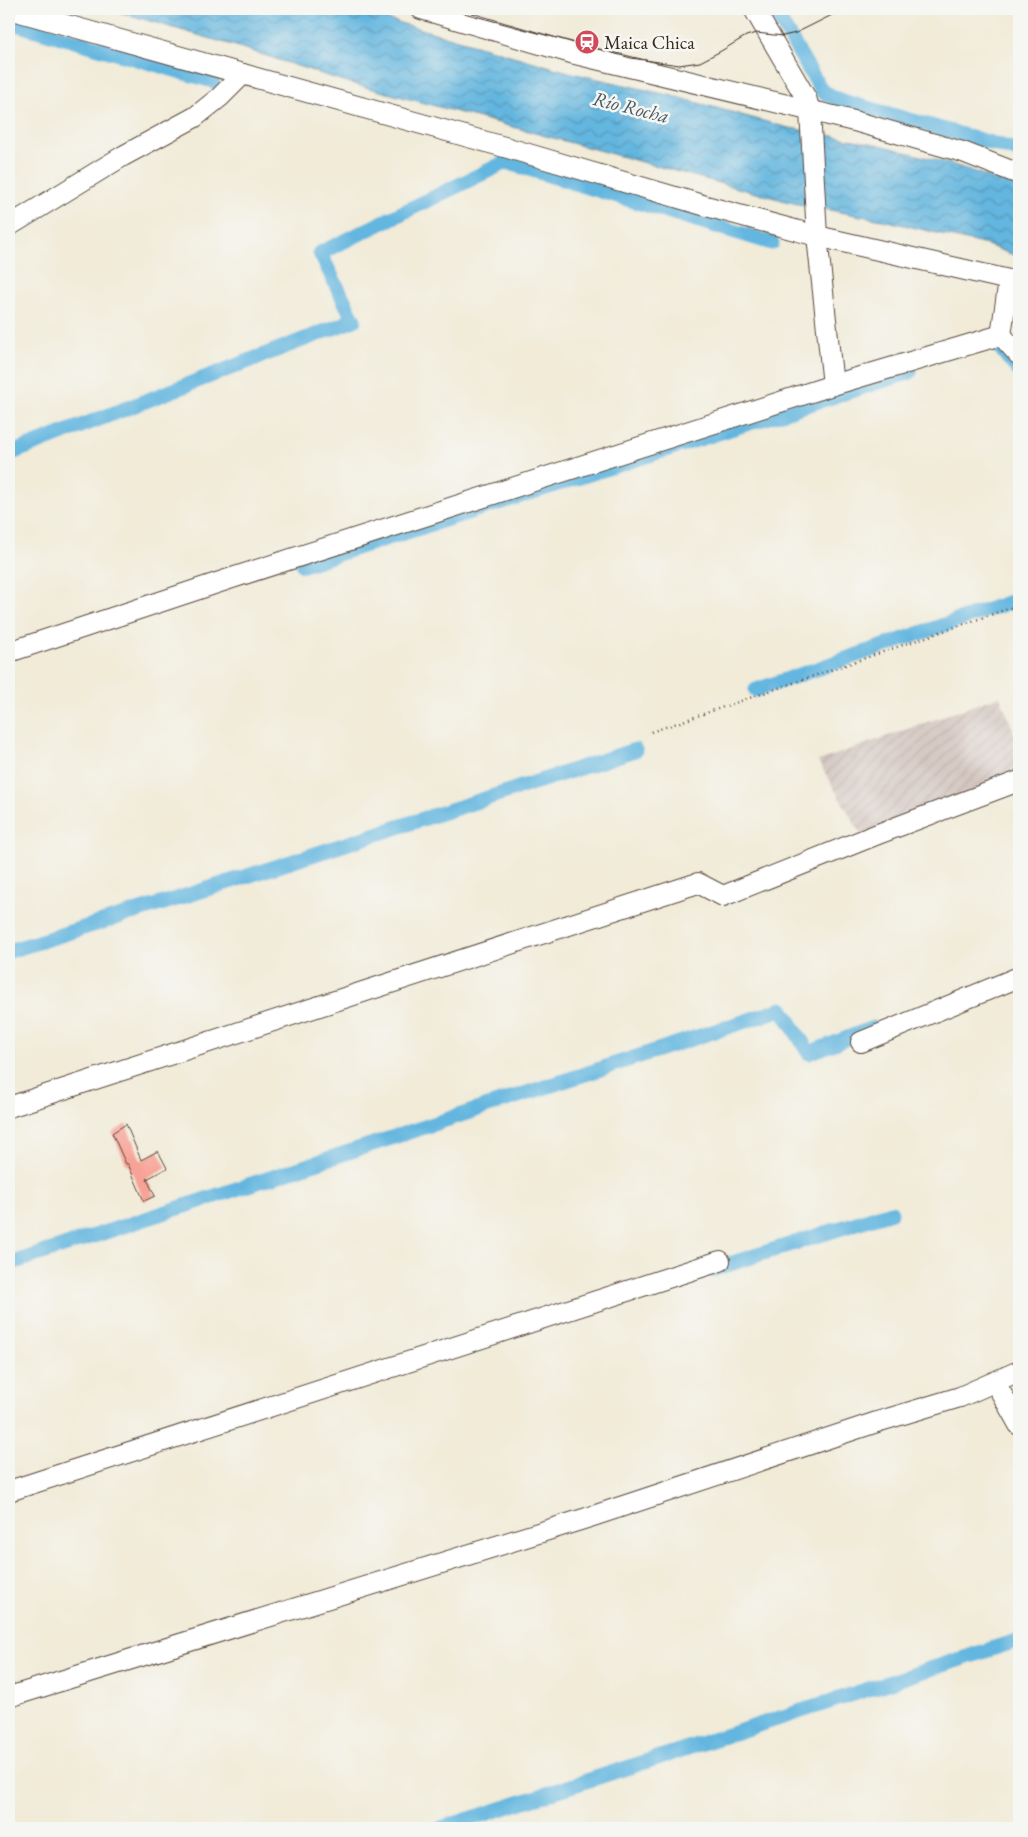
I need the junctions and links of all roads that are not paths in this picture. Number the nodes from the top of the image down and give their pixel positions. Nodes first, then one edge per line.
1 (9, 9) edge
2 (421, 9) edge
3 (754, 9) edge
4 (243, 74) junction
5 (810, 118) junction
6 (1019, 174) edge
7 (9, 226) edge
8 (817, 232) junction
9 (1014, 282) edge
10 (1001, 335) junction
11 (1019, 355) edge
12 (833, 385) junction
13 (9, 652) edge
14 (1019, 782) edge
15 (1019, 977) edge
16 (861, 1042) dead end
17 (9, 1107) edge
18 (720, 1261) dead end
19 (1019, 1371) edge
20 (995, 1382) junction
21 (1019, 1425) edge
22 (9, 1491) edge
23 (9, 1697) edge

1 - 4 street
2 - 5 street
3 - 5 street
4 - 7 street
4 - 8 street
5 - 6 street
5 - 8 street
8 - 9 street
8 - 12 street
9 - 10 street
10 - 11 street
10 - 12 street
12 - 13 street
14 - 17 street
15 - 16 street
18 - 22 street
19 - 20 street
20 - 21 street
20 - 23 street

